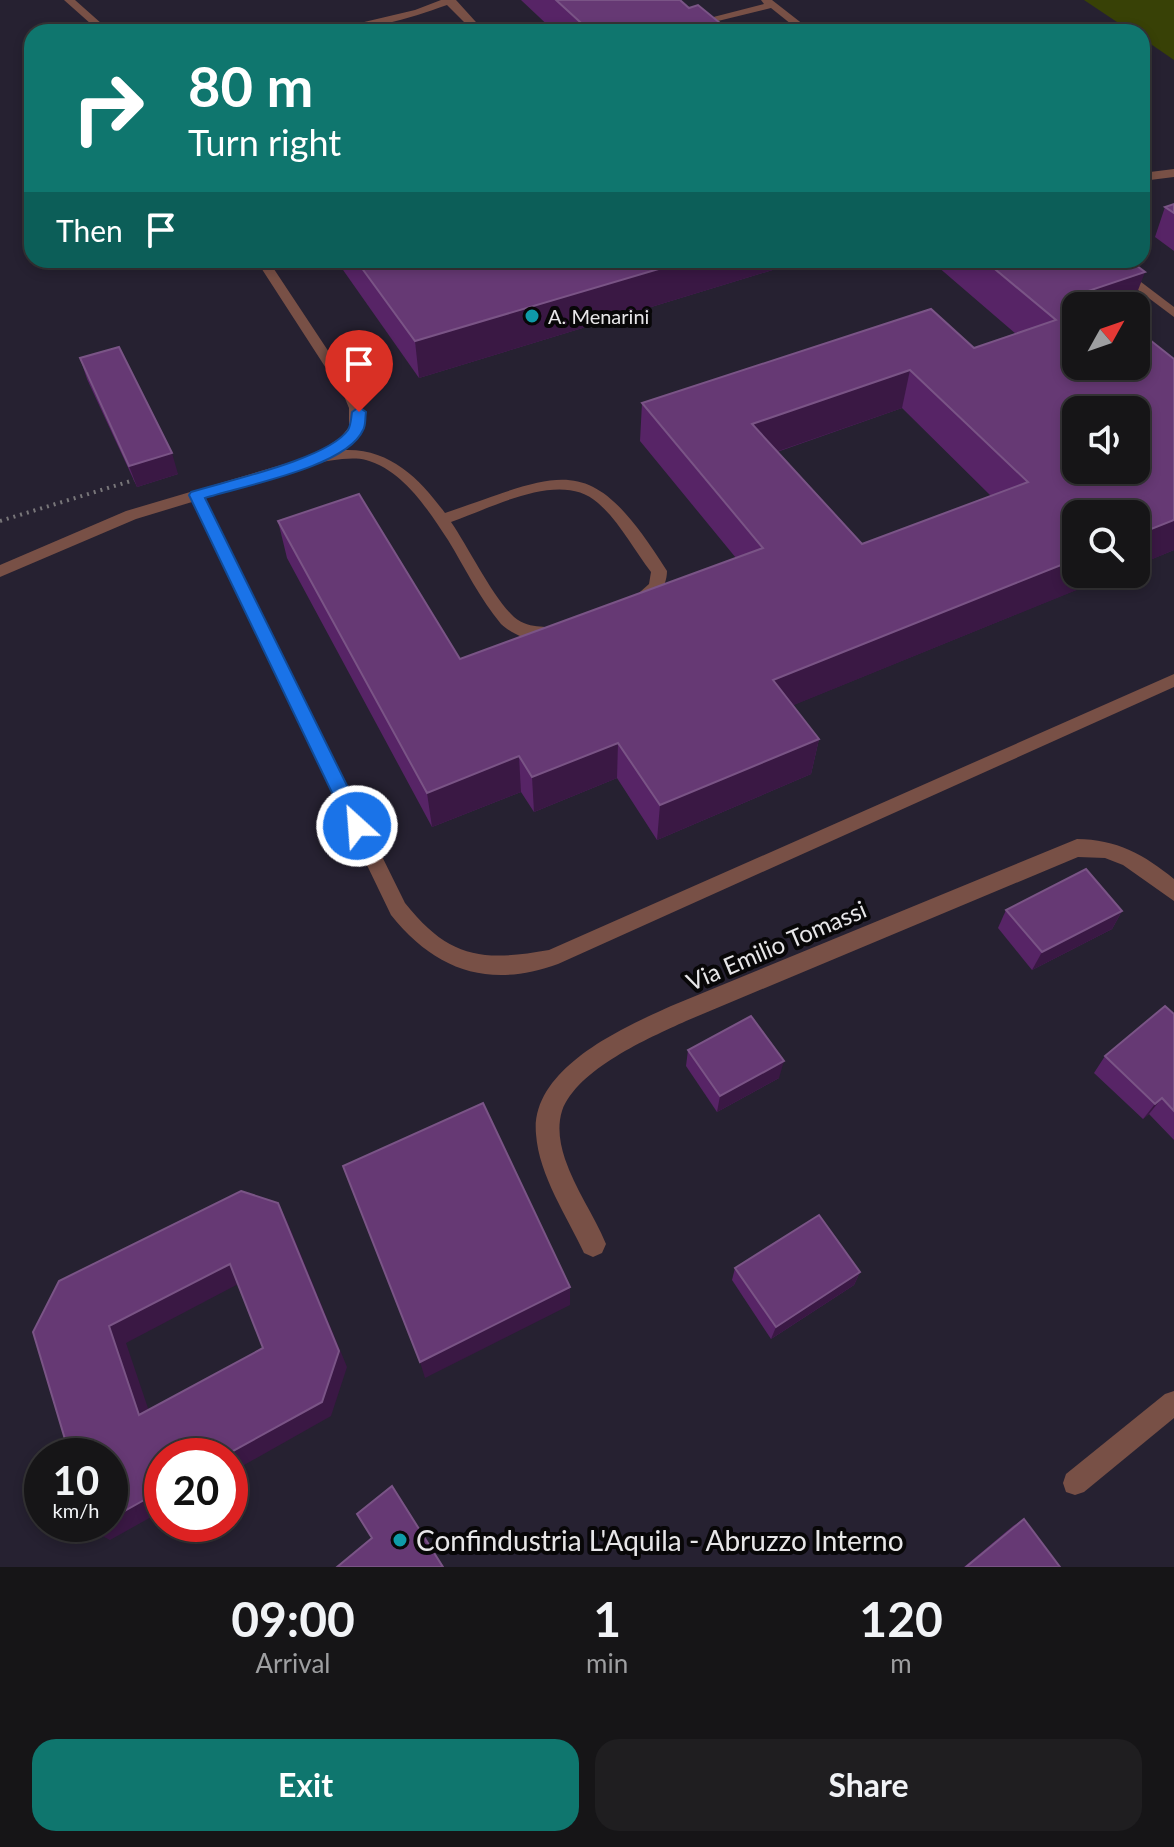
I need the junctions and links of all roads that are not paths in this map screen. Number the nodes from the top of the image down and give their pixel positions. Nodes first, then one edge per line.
1 (69, 0) edge
2 (450, 1) edge
3 (769, 2) edge
4 (97, 24) edge
5 (363, 24) edge
6 (472, 24) edge
7 (689, 24) edge
8 (798, 24) edge
9 (1174, 173) edge
10 (1150, 176) edge
11 (267, 268) edge
12 (1115, 268) edge
13 (1174, 313) edge
14 (320, 458) junction
15 (196, 495) junction
16 (441, 520) junction
17 (0, 571) edge
18 (623, 606) edge
19 (566, 627) edge
20 (1174, 680) edge
21 (1174, 892) edge
22 (593, 1244) dead end
23 (1174, 1403) edge
24 (1075, 1483) dead end

1 - 4 lane
2 - 5 lane
2 - 6 lane
3 - 7 lane
3 - 8 lane
9 - 10 lane
11 - 14 lane
12 - 13 lane
14 - 15 lane
14 - 16 lane
15 - 17 lane
15 - 20 lane
16 - 18 lane
16 - 19 lane
21 - 22 street, Via Emilio Tomassi
23 - 24 lane

